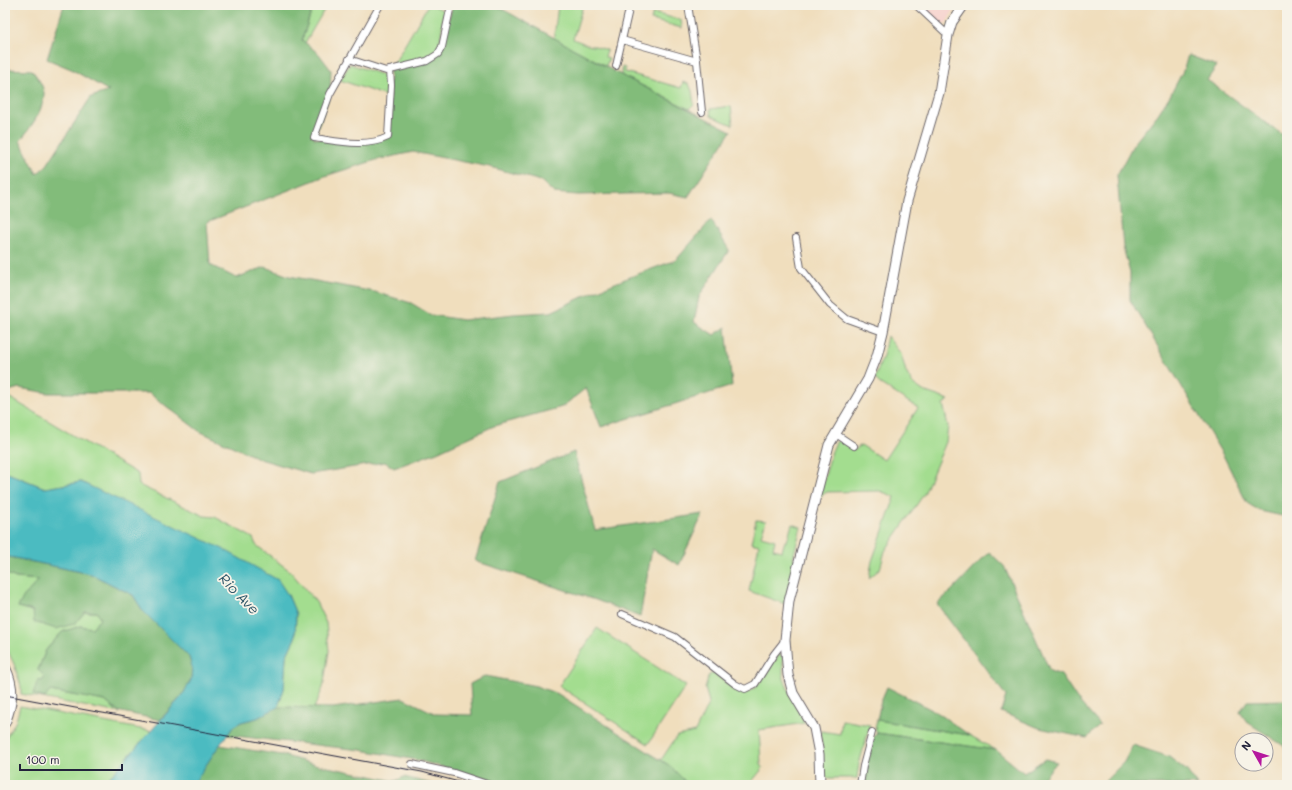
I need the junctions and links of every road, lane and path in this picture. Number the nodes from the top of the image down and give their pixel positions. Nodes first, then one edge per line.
1 (380, 5) edge
2 (451, 5) edge
3 (630, 5) edge
4 (688, 5) edge
5 (916, 5) edge
6 (964, 5) edge
7 (948, 35) junction
8 (622, 40) junction
9 (349, 59) junction
10 (697, 61) junction
11 (616, 66) dead end
12 (390, 70) junction
13 (702, 112) dead end
14 (796, 238) dead end
15 (883, 332) junction
16 (836, 434) junction
17 (854, 446) dead end
18 (622, 614) dead end
19 (785, 640) junction
20 (5, 667) edge
21 (5, 724) edge
22 (872, 732) dead end
23 (412, 764) dead end
24 (490, 785) edge
25 (820, 785) edge
26 (860, 785) edge

1 - 9 street
2 - 12 street
3 - 8 street
4 - 10 street
5 - 7 street
6 - 7 street
7 - 15 street
8 - 10 street
8 - 11 street
9 - 12 street
9 - 12 street
10 - 13 street
14 - 15 street
15 - 16 street
16 - 17 street
16 - 19 street
18 - 19 street
19 - 25 street
20 - 21 street
22 - 26 street
23 - 24 street

